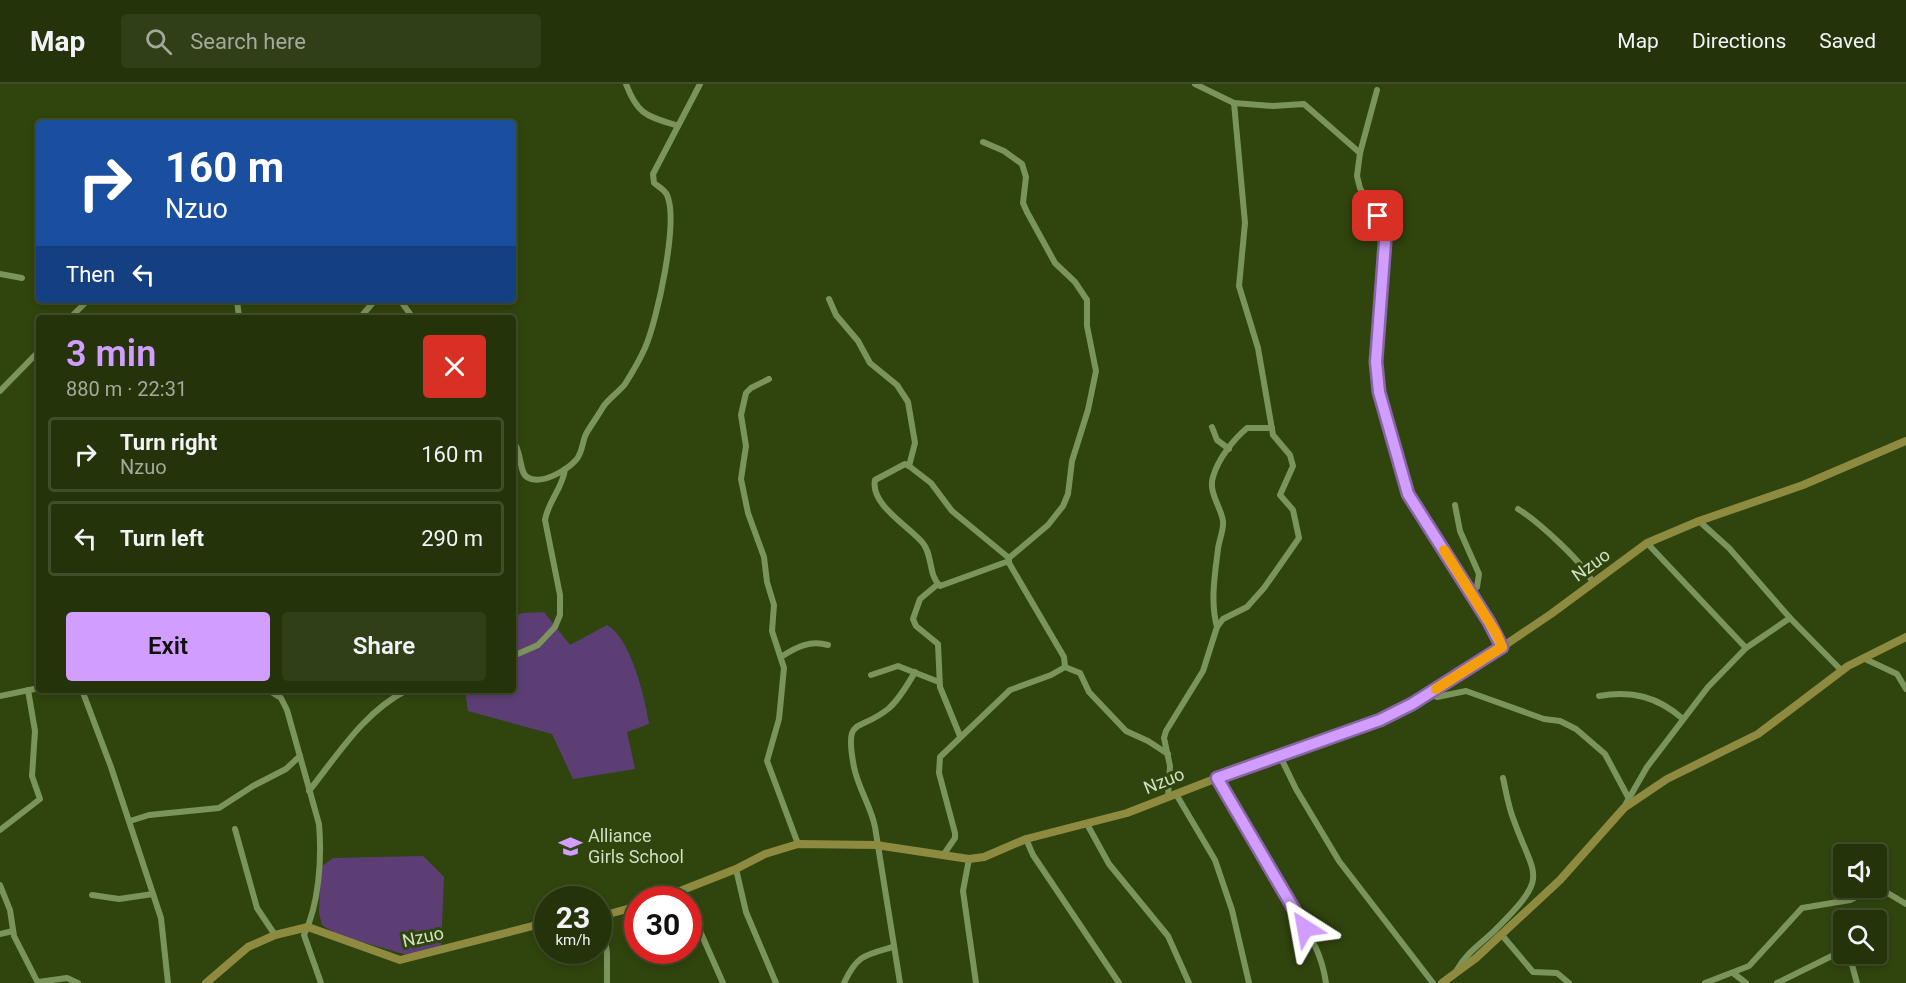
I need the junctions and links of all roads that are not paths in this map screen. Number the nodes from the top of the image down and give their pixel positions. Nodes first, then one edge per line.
1 (626, 84) edge
2 (700, 84) edge
3 (1195, 84) edge
4 (1377, 90) dead end
5 (1234, 103) junction
6 (678, 126) junction
7 (983, 142) dead end
8 (1360, 153) junction
9 (0, 274) edge
10 (22, 278) dead end
11 (830, 298) dead end
12 (84, 303) edge
13 (372, 303) edge
14 (73, 315) edge
15 (362, 315) edge
16 (36, 354) edge
17 (769, 379) dead end
18 (0, 391) edge
19 (1212, 427) dead end
20 (1272, 428) junction
21 (1906, 441) edge
22 (516, 444) edge
23 (1229, 448) junction
24 (909, 466) junction
25 (565, 469) junction
26 (1455, 505) dead end
27 (1518, 508) dead end
28 (1699, 522) junction
29 (1647, 543) junction
30 (1009, 560) junction
31 (938, 584) junction
32 (1593, 584) junction
33 (1472, 593) junction
34 (1790, 618) junction
35 (1217, 627) junction
36 (1906, 637) edge
37 (828, 645) dead end
38 (1502, 647) junction
39 (1746, 648) junction
40 (516, 655) edge
41 (781, 657) junction
42 (1863, 658) junction
43 (1065, 667) junction
44 (1842, 671) junction
45 (915, 672) junction
46 (871, 675) dead end
47 (939, 682) junction
48 (36, 689) edge
49 (1906, 689) edge
50 (28, 690) junction
51 (83, 693) edge
52 (272, 693) edge
53 (401, 693) edge
54 (1428, 694) junction
55 (0, 696) edge
56 (1599, 696) dead end
57 (1683, 719) junction
58 (960, 736) junction
59 (1168, 754) junction
60 (1279, 754) junction
61 (300, 756) junction
62 (1217, 778) junction
63 (1503, 778) dead end
64 (309, 791) junction
65 (1172, 796) junction
66 (1628, 797) junction
67 (1624, 808) junction
68 (130, 821) junction
69 (1087, 824) junction
70 (235, 829) dead end
71 (0, 830) edge
72 (1026, 839) junction
73 (798, 844) junction
74 (876, 845) junction
75 (944, 854) junction
76 (969, 859) junction
77 (736, 869) junction
78 (0, 885) edge
79 (702, 887) edge
80 (153, 894) junction
81 (92, 895) dead end
82 (1906, 904) edge
83 (534, 926) edge
84 (308, 927) junction
85 (13, 931) junction
86 (0, 934) edge
87 (275, 934) junction
88 (1501, 934) junction
89 (702, 936) edge
90 (893, 946) junction
91 (1833, 955) edge
92 (607, 964) edge
93 (1852, 964) edge
94 (1457, 970) junction
95 (1733, 974) junction
96 (38, 983) edge
97 (78, 983) edge
98 (168, 983) edge
99 (206, 983) edge
100 (321, 983) edge
101 (607, 983) edge
102 (723, 983) edge
103 (776, 983) edge
104 (844, 983) edge
105 (900, 983) edge
106 (976, 983) edge
107 (1119, 983) edge
108 (1189, 983) edge
109 (1250, 983) edge
110 (1326, 983) edge
111 (1433, 983) edge
112 (1442, 983) edge
113 (1569, 983) edge
114 (1705, 983) edge
115 (1746, 983) edge
116 (1777, 983) edge
117 (1857, 983) edge

1 - 6 street
2 - 6 street
3 - 5 street
4 - 8 street
5 - 8 street
5 - 20 street
6 - 25 street
7 - 30 street
8 - 33 street
9 - 10 street
11 - 24 street
12 - 14 street
13 - 15 street
16 - 18 street
17 - 41 street
19 - 23 street
20 - 23 street
20 - 35 street
21 - 28 street, Nzuo
22 - 25 street
23 - 35 street
24 - 30 street
24 - 31 street
25 - 40 street
26 - 33 street
27 - 32 street
28 - 29 street, Nzuo
28 - 34 street
29 - 32 street, Nzuo
29 - 39 street
30 - 31 street
30 - 43 street
31 - 47 street
32 - 38 street, Nzuo
33 - 38 street
34 - 39 street
34 - 44 street
35 - 59 street
36 - 42 street
37 - 41 street
38 - 54 street, Nzuo
39 - 57 street
41 - 73 street
42 - 44 street
42 - 49 street
43 - 58 street
43 - 59 street
44 - 67 street
45 - 46 street
45 - 47 street
45 - 74 street
47 - 58 street
48 - 50 street
50 - 55 street
50 - 71 street
51 - 68 street
52 - 61 street
53 - 64 street
54 - 60 street, Nzuo
54 - 66 street
56 - 57 street
57 - 66 street
58 - 75 street
59 - 65 street
60 - 62 street, Nzuo
60 - 111 street
61 - 64 street
61 - 68 street
62 - 65 street, Nzuo
62 - 110 street
63 - 94 street
64 - 84 street
65 - 69 street, Nzuo
65 - 109 street
66 - 67 street
67 - 88 street
68 - 80 street
69 - 72 street, Nzuo
69 - 108 street
70 - 87 street
72 - 76 street, Nzuo
72 - 107 street
73 - 74 street, Nzuo
73 - 77 street, Nzuo
74 - 75 street, Nzuo
74 - 90 street
75 - 76 street, Nzuo
76 - 106 street
77 - 79 street, Nzuo
77 - 103 street
78 - 85 street
80 - 81 street
80 - 98 street
82 - 95 street
83 - 84 street, Nzuo
84 - 87 street
84 - 100 street
85 - 86 street
85 - 96 street
87 - 99 street
88 - 94 street
88 - 113 street
89 - 102 street
90 - 104 street
90 - 105 street
91 - 116 street
92 - 101 street
93 - 117 street
94 - 112 street
95 - 114 street
95 - 115 street
96 - 97 street

